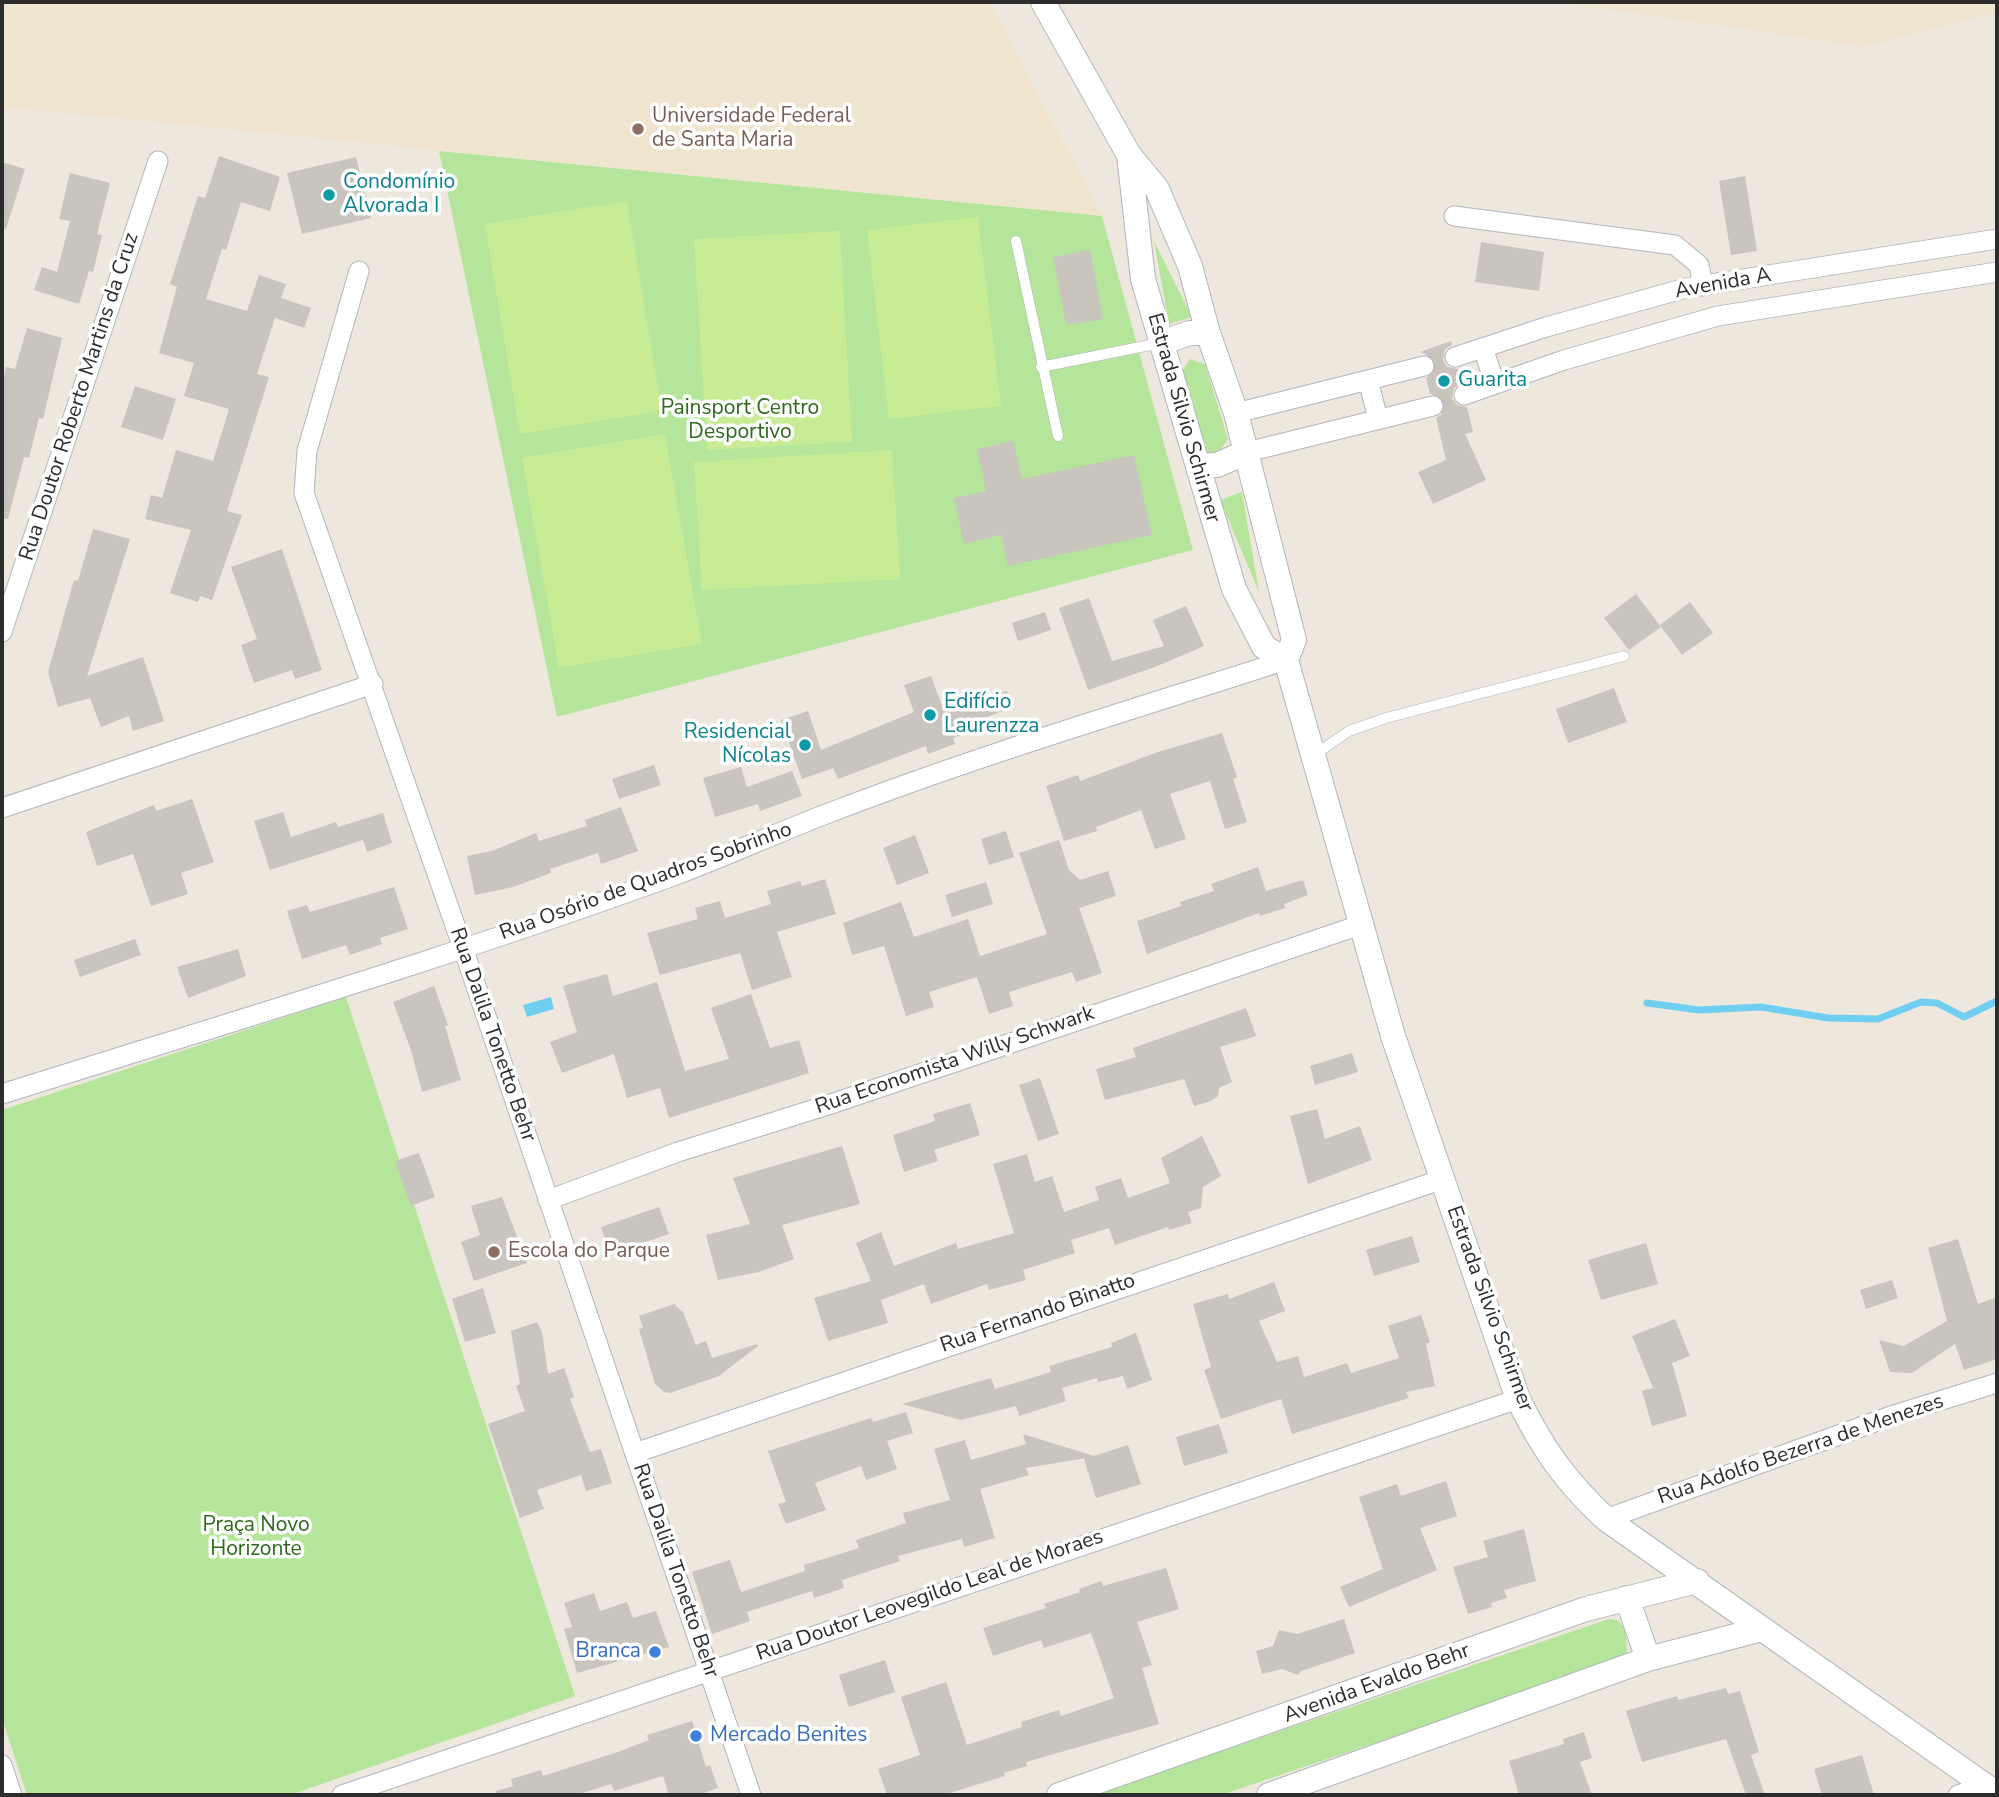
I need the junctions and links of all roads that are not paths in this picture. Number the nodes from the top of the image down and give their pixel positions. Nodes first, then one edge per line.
1 (1043, 2) edge
2 (1129, 155) junction
3 (158, 161) dead end
4 (1454, 216) dead end
5 (1997, 239) edge
6 (1016, 241) dead end
7 (359, 271) dead end
8 (1997, 272) edge
9 (1703, 286) junction
10 (1208, 333) junction
11 (1160, 343) junction
12 (1483, 348) junction
13 (1455, 357) tunnel mouth
14 (1423, 366) tunnel mouth
15 (1041, 367) junction
16 (1368, 380) junction
17 (1495, 384) junction
18 (1464, 395) tunnel mouth
19 (1433, 406) tunnel mouth
20 (1236, 413) junction
21 (1378, 419) junction
22 (1058, 436) dead end
23 (1247, 453) junction
24 (1198, 466) junction
25 (2, 632) edge
26 (1624, 656) dead end
27 (1286, 660) junction
28 (373, 684) junction
29 (1314, 755) junction
30 (2, 808) edge
31 (1363, 924) junction
32 (463, 948) junction
33 (2, 1094) edge
34 (1443, 1179) junction
35 (548, 1200) junction
36 (1997, 1383) edge
37 (1518, 1399) junction
38 (635, 1452) junction
39 (1606, 1519) junction
40 (1697, 1581) junction
41 (1627, 1598) junction
42 (1762, 1629) junction
43 (1648, 1659) junction
44 (709, 1670) junction
45 (2, 1765) edge
46 (1992, 1790) edge
47 (12, 1795) edge
48 (342, 1795) edge
49 (751, 1795) edge
50 (1059, 1795) edge
51 (1269, 1795) edge
52 (1958, 1795) edge

1 - 2 street, Estrada Silvio Schirmer
2 - 10 street, Estrada Silvio Schirmer
2 - 11 street, Estrada Silvio Schirmer
3 - 25 street, Rua Doutor Roberto Martins da Cruz
4 - 9 street
5 - 9 street, Avenida A
6 - 15 lane
7 - 28 street, Rua Dalila Tonetto Behr
8 - 17 street, Avenida A
9 - 12 street, Avenida A
10 - 11 street
10 - 20 street, Estrada Silvio Schirmer
11 - 15 lane
11 - 24 street, Estrada Silvio Schirmer
12 - 13 street, Avenida A
12 - 17 street
14 - 16 street
15 - 22 lane
16 - 20 street
16 - 21 street
17 - 18 street, Avenida A
19 - 21 street
20 - 23 street, Estrada Silvio Schirmer
21 - 23 street
23 - 24 street
23 - 27 street, Estrada Silvio Schirmer
24 - 27 street, Estrada Silvio Schirmer
26 - 29 lane
27 - 29 street, Estrada Silvio Schirmer
27 - 32 street, Rua Osório de Quadros Sobrinho
28 - 30 street
28 - 32 street, Rua Dalila Tonetto Behr
29 - 31 street, Estrada Silvio Schirmer
31 - 34 street, Estrada Silvio Schirmer
31 - 35 street, Rua Economista Willy Schwark
32 - 33 street, Rua Osório de Quadros Sobrinho
32 - 35 street, Rua Dalila Tonetto Behr
34 - 37 street, Estrada Silvio Schirmer
34 - 38 street, Rua Fernando Binatto
35 - 38 street, Rua Dalila Tonetto Behr
36 - 39 street, Rua Adolfo Bezerra de Menezes
37 - 39 street, Estrada Silvio Schirmer
37 - 44 street, Rua Doutor Leovegildo Leal de Moraes
38 - 44 street, Rua Dalila Tonetto Behr
39 - 40 street, Estrada Silvio Schirmer
40 - 41 street, Avenida Evaldo Behr
40 - 42 street, Estrada Silvio Schirmer
41 - 43 street
41 - 50 street, Avenida Evaldo Behr
42 - 43 street
42 - 46 street, Estrada Silvio Schirmer
43 - 51 street
44 - 48 street, Rua Doutor Leovegildo Leal de Moraes
44 - 49 street, Rua Dalila Tonetto Behr
45 - 47 street
46 - 52 street

